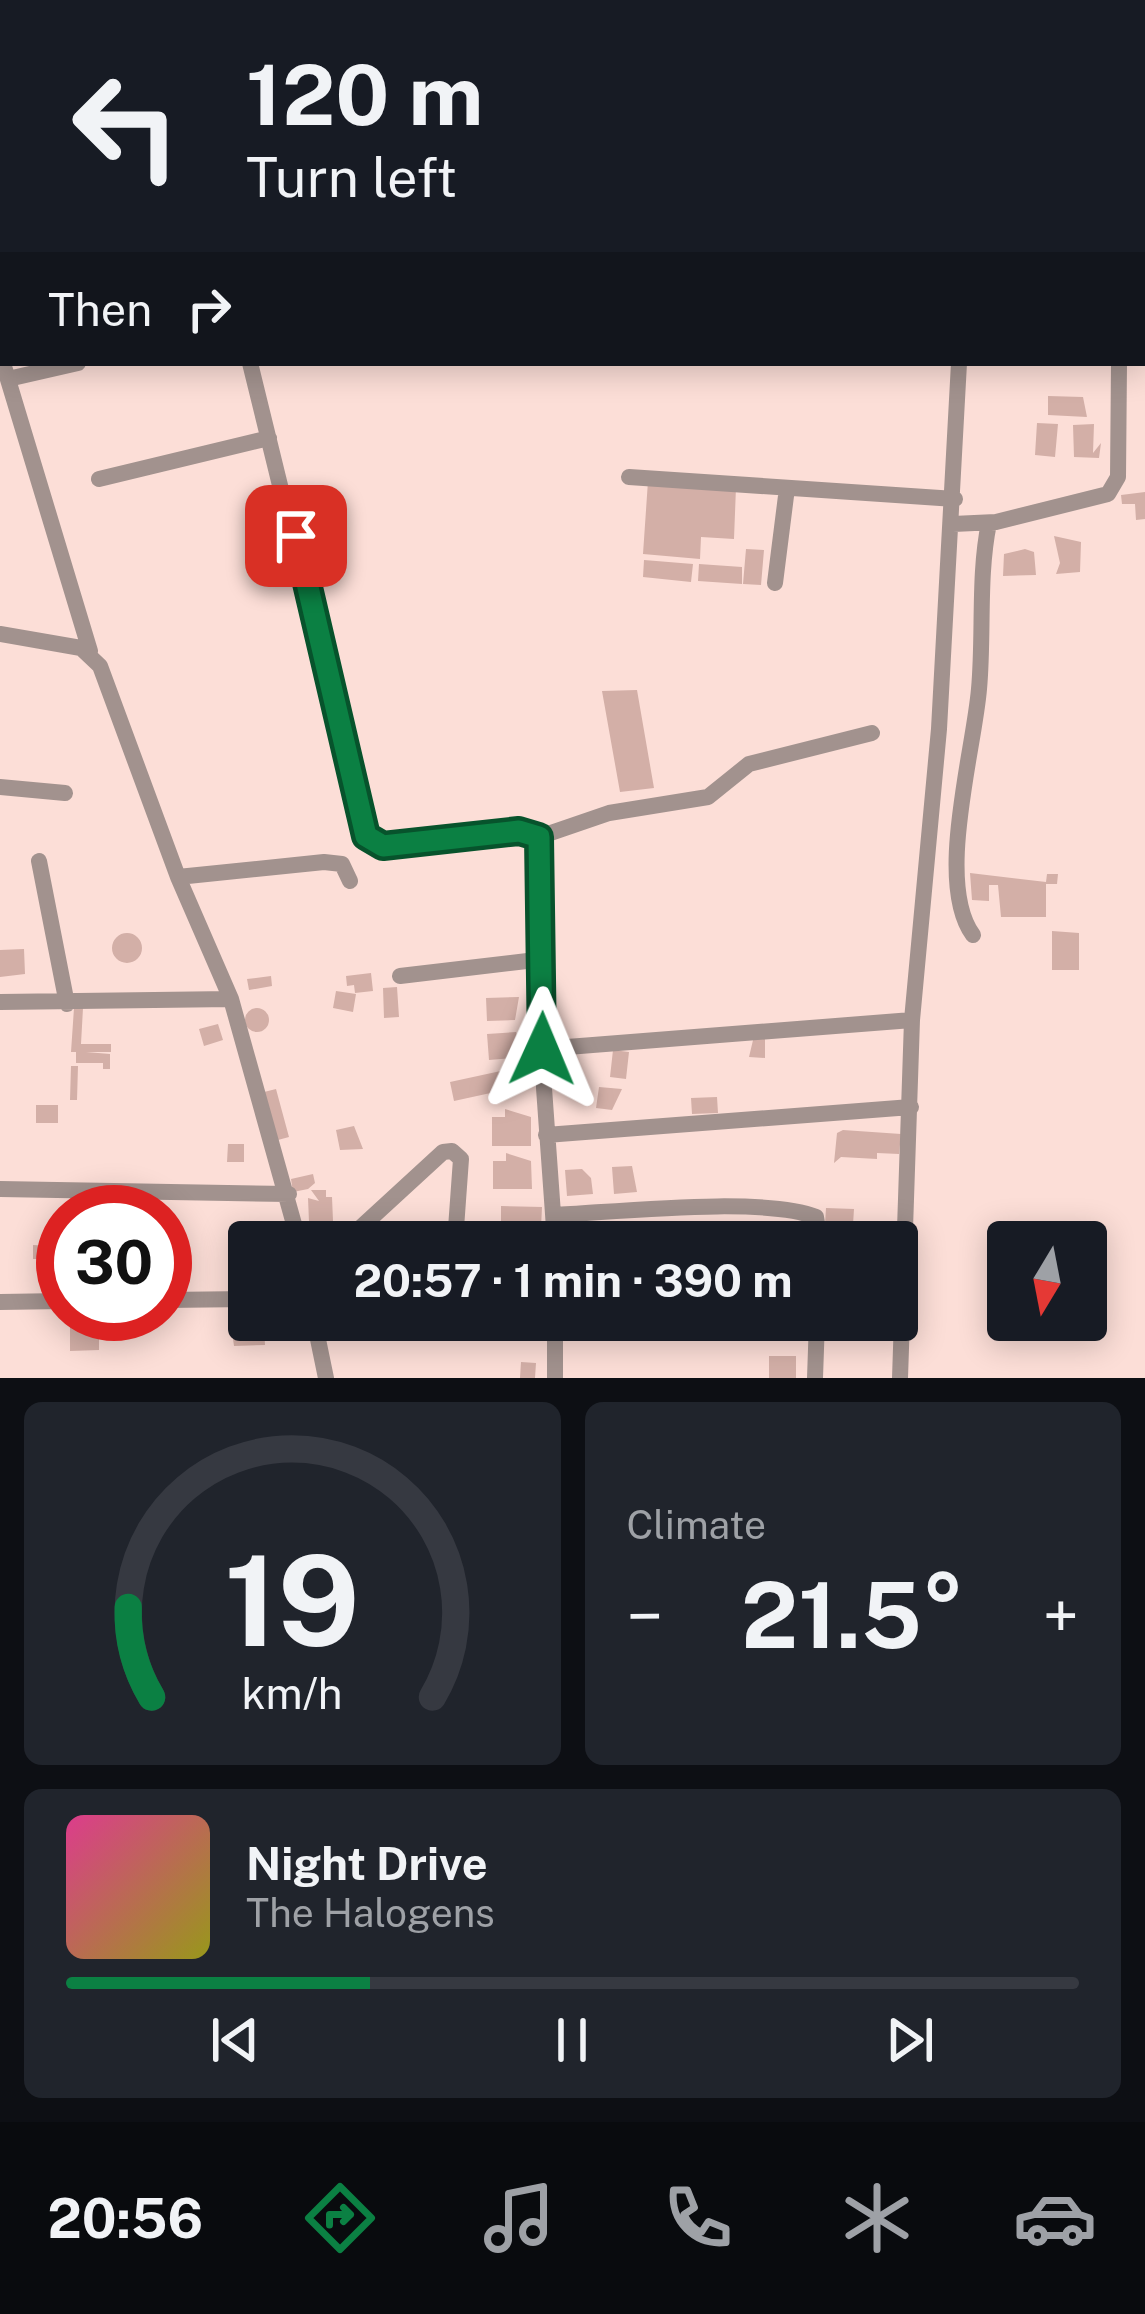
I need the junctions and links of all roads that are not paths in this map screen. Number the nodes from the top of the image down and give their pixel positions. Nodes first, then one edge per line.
1 (251, 366) edge
2 (959, 366) edge
3 (1119, 366) edge
4 (5, 368) edge
5 (269, 438) junction
6 (629, 477) dead end
7 (99, 479) dead end
8 (787, 488) junction
9 (955, 499) junction
10 (989, 523) junction
11 (953, 524) junction
12 (775, 583) dead end
13 (0, 634) edge
14 (90, 651) junction
15 (872, 733) dead end
16 (0, 787) edge
17 (64, 793) dead end
18 (539, 837) junction
19 (39, 861) dead end
20 (178, 877) junction
21 (350, 881) dead end
22 (973, 935) dead end
23 (544, 959) junction
24 (400, 976) dead end
25 (231, 999) junction
26 (0, 1003) edge
27 (68, 1004) junction
28 (912, 1020) junction
29 (542, 1049) junction
30 (911, 1107) junction
31 (546, 1135) junction
32 (0, 1189) edge
33 (289, 1194) junction
34 (555, 1215) junction
35 (295, 1221) edge
36 (368, 1221) edge
37 (457, 1221) edge
38 (555, 1221) edge
39 (817, 1221) edge
40 (228, 1299) edge
41 (192, 1300) edge
42 (36, 1301) edge
43 (0, 1302) edge
44 (318, 1341) edge
45 (555, 1341) edge
46 (816, 1341) edge
47 (326, 1378) edge
48 (555, 1378) edge
49 (815, 1378) edge
50 (900, 1378) edge

1 - 5 street
2 - 9 street
3 - 10 street
4 - 14 street
5 - 7 street
5 - 18 street
6 - 8 street
8 - 9 street
8 - 12 street
9 - 11 street
10 - 11 street
10 - 22 street
11 - 28 street
13 - 14 street
14 - 20 street
15 - 18 street
16 - 17 street
18 - 23 street
19 - 27 street
20 - 21 street
20 - 25 street
23 - 24 street
23 - 29 street
25 - 27 street
25 - 33 street
26 - 27 street
28 - 29 street
28 - 30 street
29 - 31 street
30 - 31 street
30 - 50 street
31 - 34 street
32 - 33 street
33 - 35 street
34 - 38 street
34 - 39 street
36 - 37 street
40 - 41 street
42 - 43 street
44 - 47 street
45 - 48 street
46 - 49 street

